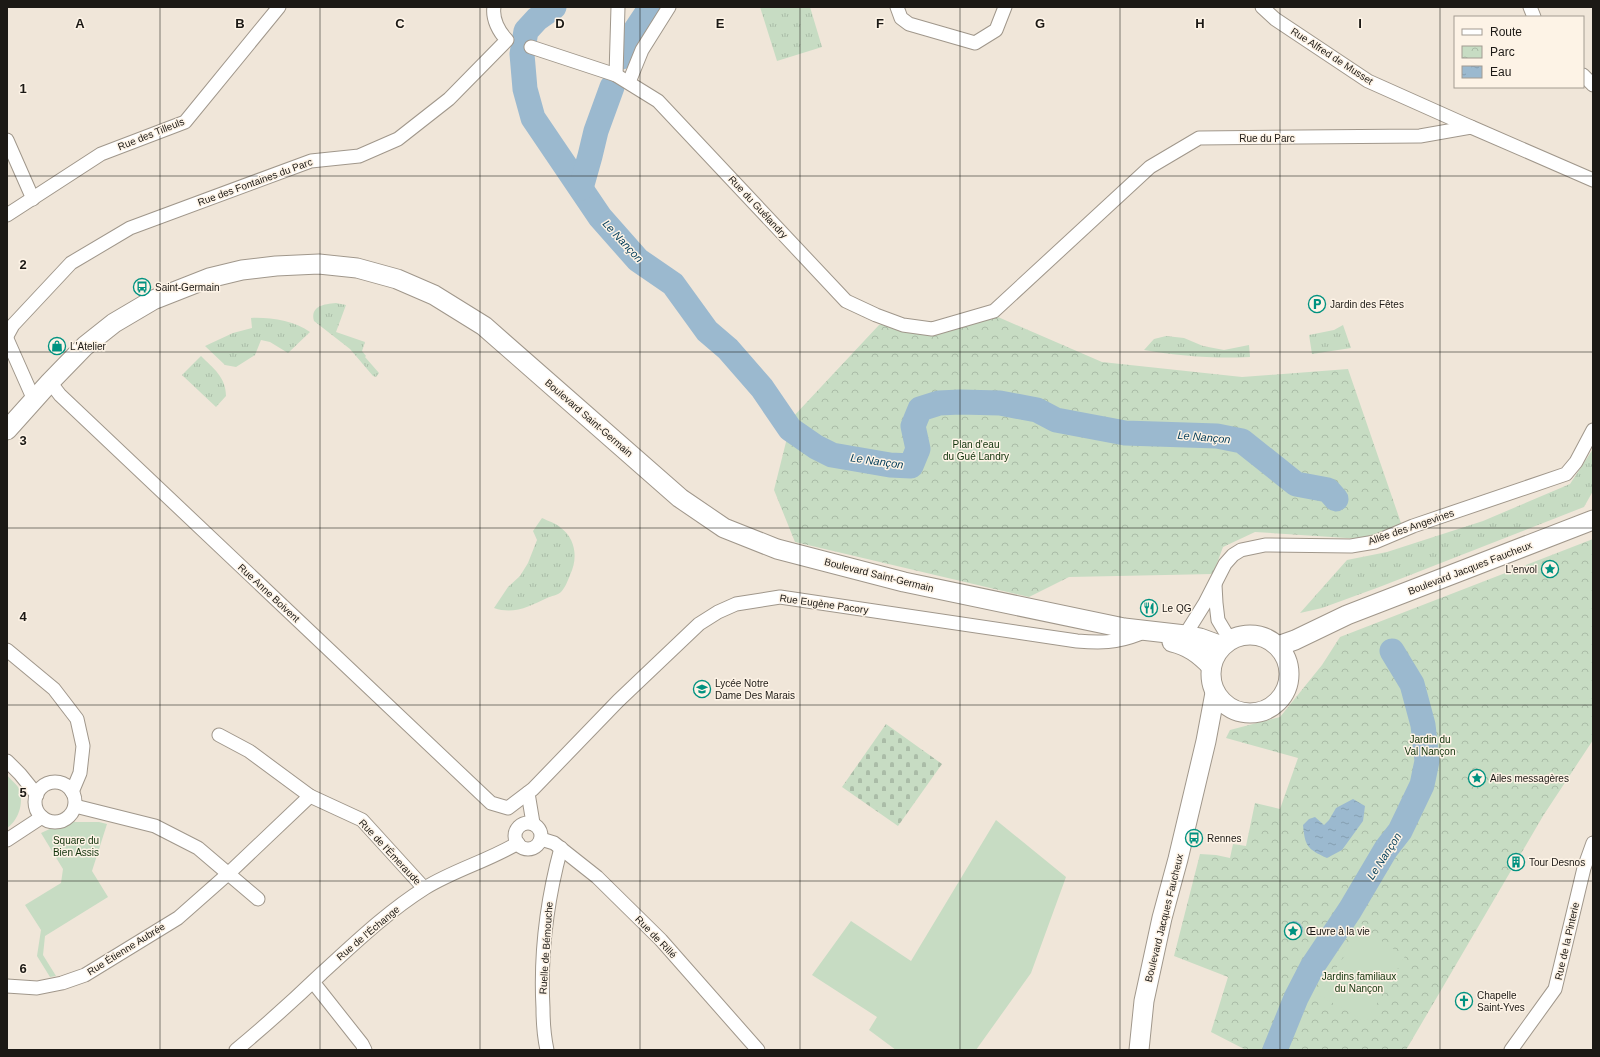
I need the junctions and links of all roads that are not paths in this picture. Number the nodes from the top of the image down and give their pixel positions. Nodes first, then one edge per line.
1 (279, 7) edge
2 (494, 7) edge
3 (618, 7) edge
4 (669, 7) edge
5 (898, 7) edge
6 (1005, 7) edge
7 (1262, 7) edge
8 (531, 47) dead end
9 (616, 75) junction
10 (1584, 76) edge
11 (629, 82) junction
12 (1593, 85) edge
13 (1471, 128) junction
14 (7, 140) edge
15 (1593, 180) edge
16 (33, 199) junction
17 (7, 215) edge
18 (994, 311) joint
19 (7, 338) edge
20 (50, 382) junction
21 (34, 400) junction
22 (7, 430) edge
23 (1593, 430) edge
24 (1593, 520) edge
25 (1215, 583) junction
26 (1347, 615) junction
27 (1131, 631) junction
28 (1185, 635) junction
29 (1226, 643) junction
30 (1278, 646) junction
31 (7, 650) edge
32 (1288, 665) junction
33 (1211, 666) junction
34 (1215, 693) junction
35 (1232, 710) junction
36 (219, 735) dead end
37 (1206, 740) junction
38 (7, 761) edge
39 (72, 792) junction
40 (528, 793) junction
41 (37, 795) junction
42 (310, 796) junction
43 (75, 806) junction
44 (508, 808) junction
45 (42, 817) junction
46 (533, 823) junction
47 (517, 828) junction
48 (541, 839) junction
49 (7, 840) edge
50 (518, 843) junction
51 (1592, 845) edge
52 (561, 848) junction
53 (229, 873) junction
54 (424, 888) junction
55 (258, 899) dead end
56 (313, 982) junction
57 (7, 986) edge
58 (236, 1050) edge
59 (365, 1050) edge
60 (547, 1050) edge
61 (758, 1050) edge
62 (1139, 1050) edge
63 (1511, 1050) edge

1 - 16 street, Rue des Tilleuls
2 - 19 street, Rue des Fontaines du Parc
3 - 9 street
4 - 11 street
5 - 6 street
7 - 13 street, Rue Alfred de Musset
8 - 9 street, Rue du Guélandry
9 - 11 street, Rue du Guélandry
10 - 12 street
11 - 18 street, Rue du Guélandry
13 - 15 street
13 - 18 street, Rue du Parc
14 - 16 street
16 - 17 street, Rue des Tilleuls
19 - 21 street
20 - 21 main road, Boulevard Saint-Germain
20 - 27 main road, Boulevard Saint-Germain
20 - 44 street, Rue Anne Boivent
21 - 22 main road, Boulevard Saint-Germain
23 - 25 street, Allée des Angevines
24 - 26 main road, Boulevard Jacques Faucheux
25 - 28 street, Allée des Angevines
25 - 29 street
26 - 30 main road, Boulevard Jacques Faucheux
26 - 32 main road, Boulevard Jacques Faucheux
27 - 28 main road, Boulevard Saint-Germain
27 - 33 main road
27 - 40 street, Rue Eugène Pacory
28 - 29 main road, Boulevard Saint-Germain
29 - 30 main road
29 - 33 main road
30 - 32 main road
31 - 39 street
32 - 35 main road
33 - 34 main road
34 - 35 main road
34 - 37 main road, Boulevard Jacques Faucheux
35 - 37 main road, Boulevard Jacques Faucheux
36 - 42 street, Rue de l'Émeraude
37 - 62 main road, Boulevard Jacques Faucheux
38 - 41 street
39 - 41 street
39 - 43 street
40 - 44 street, Rue Eugène Pacory
40 - 46 street
41 - 45 street
42 - 53 street
42 - 54 street, Rue de l'Émeraude
43 - 45 street
43 - 53 street
44 - 47 street
45 - 49 street
46 - 47 street
46 - 48 street
47 - 50 street
48 - 50 street
48 - 52 street, Rue de Rillé
50 - 54 street, Rue de l'Échange
51 - 63 street, Rue de la Pinterie
52 - 60 street, Ruelle de Bémouche
52 - 61 street, Rue de Rillé
53 - 55 street
53 - 57 street, Rue Étienne Aubrée
54 - 56 street, Rue de l'Échange
56 - 58 street, Rue de l'Échange
56 - 59 street

